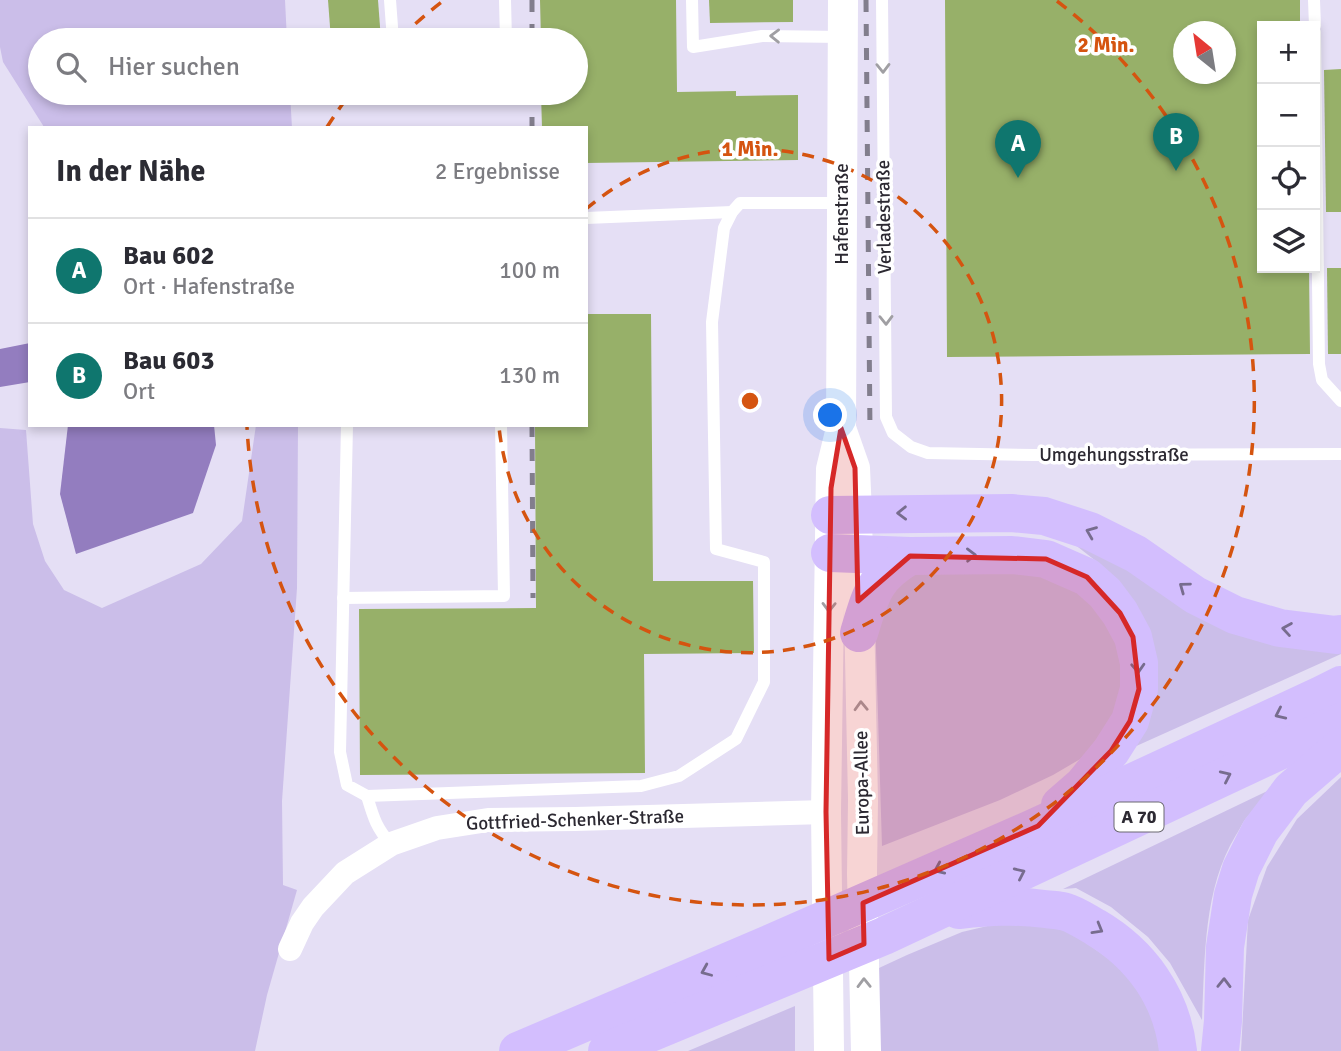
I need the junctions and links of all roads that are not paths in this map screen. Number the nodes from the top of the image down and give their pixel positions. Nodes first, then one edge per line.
1 (390, 0) edge
2 (505, 0) edge
3 (692, 0) edge
4 (843, 0) edge
5 (882, 0) edge
6 (1314, 0) edge
7 (1315, 21) edge
8 (392, 28) edge
9 (506, 28) edge
10 (843, 37) junction
11 (1316, 84) edge
12 (842, 203) junction
13 (732, 212) junction
14 (588, 218) edge
15 (1341, 401) edge
16 (347, 427) edge
17 (501, 427) edge
18 (893, 433) joint
19 (1341, 454) edge
20 (844, 514) junction
21 (844, 554) junction
22 (910, 556) junction
23 (342, 598) junction
24 (859, 633) junction
25 (1341, 634) edge
26 (1341, 685) edge
27 (1341, 722) edge
28 (1341, 747) edge
29 (368, 796) junction
30 (826, 812) junction
31 (1038, 825) junction
32 (391, 844) junction
33 (936, 912) junction
34 (290, 949) dead end
35 (518, 1051) edge
36 (607, 1051) edge
37 (829, 1051) edge
38 (866, 1051) edge
39 (1178, 1051) edge
40 (1220, 1051) edge

1 - 8 lane
2 - 9 lane
10 -> 3 lane
4 - 10 street, Hafenstraße
5 -> 18 lane, Verladestraße
6 - 7 lane
10 - 12 street, Hafenstraße
11 - 15 lane
12 - 13 lane
12 - 20 street, Hafenstraße
13 - 14 lane
13 - 29 lane
16 - 23 lane
17 - 23 lane
18 - 19 lane, Umgehungsstraße
20 - 21 street, Europa-Allee
25 -> 20 highway
21 - 22 highway
21 - 24 street, Europa-Allee
21 -> 30 street, Europa-Allee
22 - 24 highway
22 -> 31 highway
23 - 29 lane
38 -> 24 street, Europa-Allee
26 -> 31 highway, A 70
33 -> 27 highway, A 70
40 -> 28 highway
29 - 32 lane
30 - 32 street, Gottfried-Schenker-Straße
30 - 37 street, Europa-Allee
31 -> 35 highway, A 70
32 - 34 street, Gottfried-Schenker-Straße
33 - 36 highway, A 70
33 -> 39 highway

